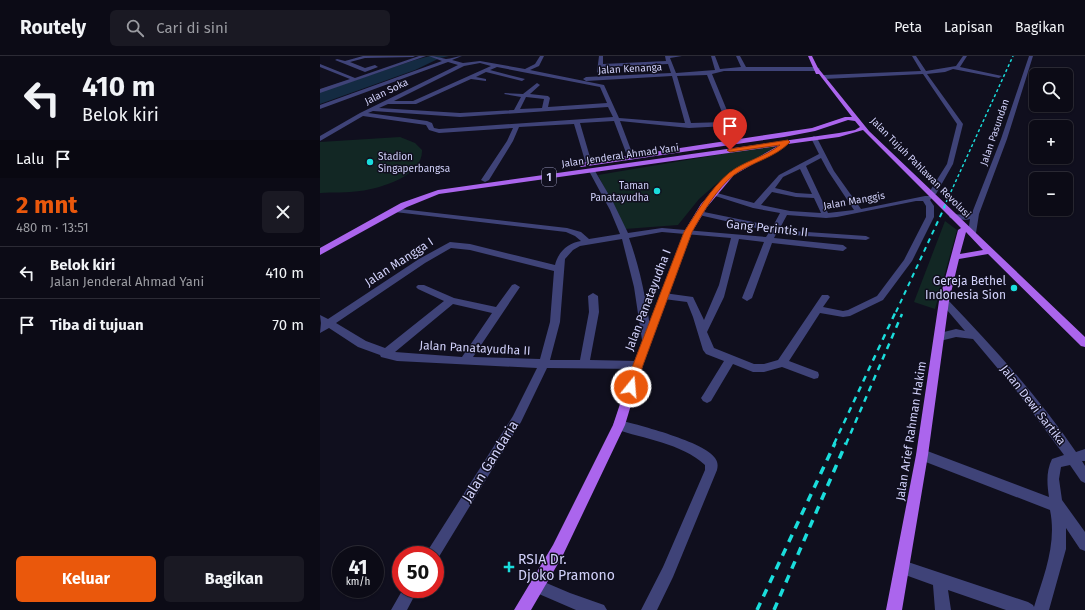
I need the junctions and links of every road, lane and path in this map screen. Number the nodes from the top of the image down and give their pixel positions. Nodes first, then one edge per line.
1 (423, 56) edge
2 (432, 56) edge
3 (460, 56) edge
4 (487, 56) edge
5 (542, 56) edge
6 (600, 56) edge
7 (680, 56) edge
8 (713, 56) edge
9 (738, 56) edge
10 (810, 56) edge
11 (914, 56) edge
12 (965, 56) edge
13 (1031, 56) edge
14 (382, 57) edge
15 (668, 58) edge
16 (354, 60) junction
17 (446, 61) junction
18 (344, 62) junction
19 (477, 62) junction
20 (463, 65) junction
21 (497, 65) junction
22 (356, 66) junction
23 (600, 66) junction
24 (321, 68) edge
25 (744, 68) junction
26 (957, 68) junction
27 (816, 69) junction
28 (484, 70) junction
29 (718, 70) junction
30 (525, 71) junction
31 (924, 72) junction
32 (709, 73) junction
33 (674, 74) junction
34 (999, 76) dead end
35 (470, 77) junction
36 (824, 77) junction
37 (599, 78) junction
38 (338, 79) junction
39 (345, 79) junction
40 (522, 79) dead end
41 (484, 80) dead end
42 (576, 81) junction
43 (320, 85) edge
44 (537, 85) dead end
45 (320, 91) edge
46 (507, 94) dead end
47 (524, 96) junction
48 (385, 102) junction
49 (414, 103) junction
50 (427, 105) dead end
51 (610, 106) junction
52 (320, 108) edge
53 (372, 109) junction
54 (545, 110) junction
55 (516, 112) junction
56 (362, 114) junction
57 (615, 119) junction
58 (841, 120) junction
59 (858, 120) junction
60 (577, 122) junction
61 (729, 124) junction
62 (517, 125) junction
63 (689, 126) junction
64 (864, 127) junction
65 (854, 134) junction
66 (839, 135) joint
67 (814, 138) junction
68 (320, 139) edge
69 (738, 142) junction
70 (788, 142) junction
71 (823, 155) junction
72 (631, 158) junction
73 (802, 165) junction
74 (590, 167) junction
75 (539, 175) junction
76 (485, 180) junction
77 (769, 189) junction
78 (713, 194) junction
79 (817, 196) junction
80 (928, 197) junction
81 (756, 206) junction
82 (396, 210) junction
83 (859, 211) junction
84 (699, 213) junction
85 (784, 213) junction
86 (976, 214) junction
87 (826, 216) junction
88 (953, 216) junction
89 (774, 229) junction
90 (962, 230) junction
91 (688, 232) junction
92 (972, 234) junction
93 (624, 235) junction
94 (736, 236) junction
95 (866, 238) dead end
96 (769, 240) junction
97 (587, 242) junction
98 (320, 245) edge
99 (843, 248) dead end
100 (320, 252) edge
101 (985, 252) junction
102 (956, 257) junction
103 (997, 259) junction
104 (559, 269) junction
105 (421, 287) dead end
106 (514, 287) dead end
107 (593, 296) dead end
108 (664, 296) junction
109 (825, 297) dead end
110 (746, 298) dead end
111 (451, 300) junction
112 (944, 301) junction
113 (817, 308) junction
114 (499, 311) junction
115 (325, 320) edge
116 (320, 329) edge
117 (703, 331) junction
118 (976, 336) junction
119 (940, 337) junction
120 (647, 340) junction
121 (1085, 344) edge
122 (385, 354) junction
123 (730, 360) junction
124 (465, 362) junction
125 (544, 364) junction
126 (782, 364) junction
127 (584, 365) junction
128 (638, 365) junction
129 (814, 375) dead end
130 (707, 398) dead end
131 (619, 425) junction
132 (922, 455) junction
133 (1080, 464) edge
134 (1056, 504) junction
135 (1085, 544) edge
136 (438, 546) edge
137 (902, 567) junction
138 (940, 581) junction
139 (537, 586) junction
140 (406, 598) edge
141 (399, 610) edge
142 (522, 610) edge
143 (599, 610) edge
144 (649, 610) edge
145 (894, 610) edge
146 (943, 610) edge
147 (1028, 610) edge
148 (1041, 610) edge

1 - 14 street
1 - 39 street
2 - 17 street
3 - 17 street
4 - 19 street
5 - 30 street
6 - 23 street
7 - 15 street
8 - 29 street
9 - 25 street
10 - 27 main road, Jalan Tujuh Pahlawan Revolusi
11 - 31 street
12 - 26 street
13 - 86 street, Jalan Pasundan
14 - 16 street
14 - 22 street
14 - 22 street
15 - 23 street
15 - 33 street
16 - 18 street
16 - 18 street
17 - 20 street
17 - 52 street
18 - 22 street
18 - 24 street
19 - 20 street
19 - 21 street
20 - 48 street, Jalan Soka
21 - 28 street
21 - 30 street
23 - 37 street
24 - 38 street
24 - 39 street
25 - 27 street, Jalan Kenanga
25 - 29 street, Jalan Kenanga
26 - 31 street
26 - 34 street
27 - 36 main road, Jalan Tujuh Pahlawan Revolusi
27 - 58 main road, Jalan Tujuh Pahlawan Revolusi
28 - 35 street
28 - 40 street
29 - 32 street, Jalan Kenanga
30 - 42 street
31 - 36 street
31 - 80 street
32 - 33 street, Jalan Kenanga
32 - 61 street
33 - 37 street, Jalan Kenanga
33 - 63 street
35 - 41 street
35 - 49 street
36 - 59 main road, Jalan Tujuh Pahlawan Revolusi
37 - 42 street, Jalan Kenanga
38 - 39 street
38 - 43 street
39 - 45 street
42 - 51 street
44 - 47 street
46 - 47 street
47 - 54 street
47 - 55 street
48 - 49 street
48 - 53 street, Jalan Soka
49 - 50 street
51 - 54 street
51 - 57 street
53 - 55 street
53 - 56 street, Jalan Soka
54 - 55 street
56 - 62 street
56 - 68 street, Jalan Soka
57 - 60 street
57 - 63 street
57 - 72 street
58 - 59 main road, Jalan Jenderal Ahmad Yani
58 - 65 main road
58 - 69 main road, Jalan Jenderal Ahmad Yani / 1
59 - 64 main road, Jalan Tujuh Pahlawan Revolusi
60 - 62 street
60 - 74 street
61 - 63 street
61 - 69 street
62 - 76 street
64 - 65 main road
64 - 80 main road, Jalan Tujuh Pahlawan Revolusi
65 - 66 main road, Jalan Tujuh Pahlawan Revolusi
65 - 80 main road, Jalan Tujuh Pahlawan Revolusi
66 - 67 main road, Jalan Jenderal Ahmad Yani / 1
67 - 70 main road, Jalan Jenderal Ahmad Yani / 1
67 - 71 street
69 - 72 main road, Jalan Jenderal Ahmad Yani / 1
70 - 74 main road, Jalan Jenderal Ahmad Yani / 1
70 - 78 main road, Jalan Panatayudha I
71 - 73 street
71 - 83 street
72 - 74 main road, Jalan Jenderal Ahmad Yani / 1
73 - 77 street
73 - 79 street
74 - 75 main road, Jalan Jenderal Ahmad Yani / 1
74 - 93 street
75 - 76 main road, Jalan Jenderal Ahmad Yani / 1
75 - 82 main road, Jalan Jenderal Ahmad Yani / 1
76 - 98 main road, Jalan Jenderal Ahmad Yani / 1
77 - 79 street
77 - 81 street
78 - 81 street, Jalan Manggis
78 - 84 main road, Jalan Panatayudha I
79 - 87 street
80 - 83 street, Jalan Manggis
80 - 88 main road, Jalan Tujuh Pahlawan Revolusi
80 - 90 main road, Jalan Tujuh Pahlawan Revolusi
80 - 113 street
81 - 85 street, Jalan Manggis
82 - 97 street
82 - 100 main road, Jalan Jenderal Ahmad Yani / 1
83 - 87 street, Jalan Manggis
84 - 89 street
84 - 91 main road, Jalan Panatayudha I
85 - 87 street, Jalan Manggis
85 - 89 street
86 - 88 street
86 - 92 street, Jalan Pasundan
88 - 92 main road, Jalan Tujuh Pahlawan Revolusi
89 - 95 street
89 - 96 street
90 - 101 main road, Jalan Tujuh Pahlawan Revolusi
90 - 102 main road, Jalan Arief Rahman Hakim
91 - 93 street, Gang Perintis II
91 - 94 street, Gang Perintis II
91 - 108 main road, Jalan Panatayudha I
92 - 103 main road, Jalan Tujuh Pahlawan Revolusi
93 - 97 street, Gang Perintis II
93 - 120 street
94 - 96 street, Gang Perintis II
94 - 117 street
96 - 99 street, Gang Perintis II
96 - 110 street
97 - 104 street, Gang Perintis II
101 - 102 main road
101 - 103 main road, Jalan Tujuh Pahlawan Revolusi
102 - 112 main road, Jalan Arief Rahman Hakim
103 - 121 main road, Jalan Tujuh Pahlawan Revolusi
104 - 115 street, Jalan Mangga I
104 - 125 street, Jalan Gandaria
105 - 111 street
106 - 114 street
107 - 127 street
108 - 117 street
108 - 120 main road, Jalan Panatayudha I
109 - 113 street
111 - 114 street
111 - 122 street
112 - 118 street, Jalan Dewi Sartika
112 - 119 main road, Jalan Arief Rahman Hakim
113 - 126 street
114 - 124 street
115 - 116 street, Jalan Mangga I
115 - 122 street, Jalan Panatayudha II
117 - 123 street
118 - 119 street
118 - 133 street, Jalan Dewi Sartika
119 - 132 main road, Jalan Arief Rahman Hakim
120 - 128 main road, Jalan Panatayudha I
122 - 124 street, Jalan Panatayudha II
123 - 126 street
123 - 130 street
124 - 125 street, Jalan Panatayudha II
125 - 127 street, Jalan Panatayudha II
125 - 136 street, Jalan Gandaria
126 - 129 street
127 - 128 street, Jalan Panatayudha II
128 - 131 main road, Jalan Panatayudha I
131 - 139 main road, Jalan Panatayudha I
131 - 144 street
132 - 134 street
132 - 137 main road, Jalan Arief Rahman Hakim
133 - 134 street
134 - 135 street
134 - 148 street
137 - 138 street
137 - 145 main road, Jalan Arief Rahman Hakim
138 - 146 street
138 - 147 street
139 - 142 main road, Jalan Panatayudha I
139 - 143 street
140 - 141 street

